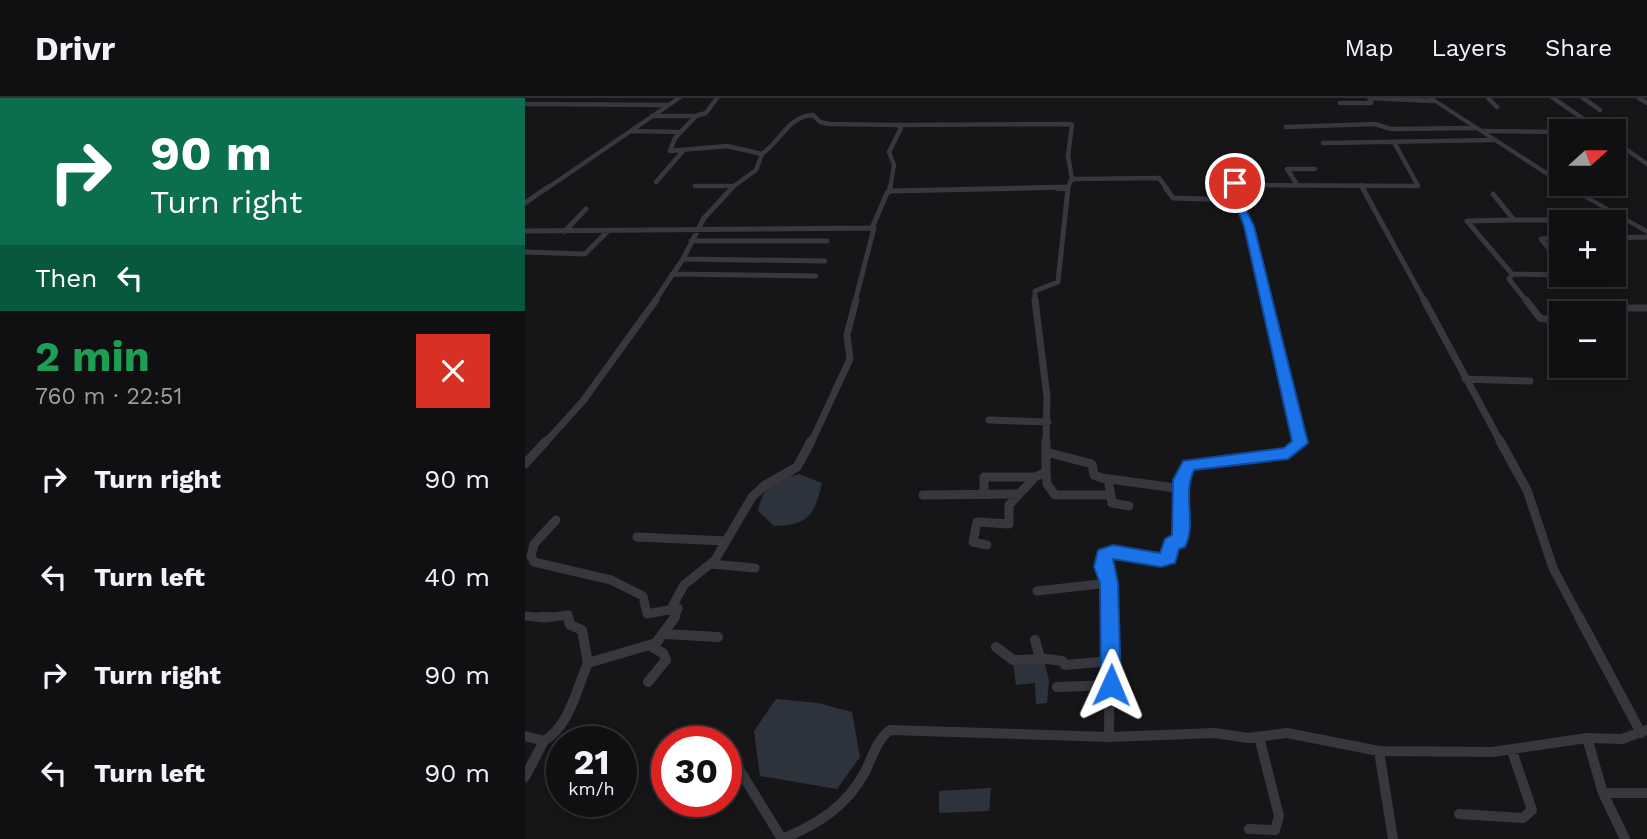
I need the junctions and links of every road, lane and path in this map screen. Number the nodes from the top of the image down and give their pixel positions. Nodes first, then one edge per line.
1 (537, 98) edge
2 (679, 98) edge
3 (717, 98) edge
4 (1489, 98) edge
5 (1553, 98) edge
6 (1583, 98) edge
7 (1639, 98) edge
8 (1370, 99) edge
9 (1431, 99) edge
10 (1340, 103) dead end
11 (1647, 103) edge
12 (526, 104) edge
13 (669, 105) junction
14 (1497, 107) dead end
15 (1600, 110) dead end
16 (652, 116) junction
17 (697, 116) junction
18 (1584, 119) edge
19 (898, 125) junction
20 (1286, 127) dead end
21 (1479, 129) junction
22 (631, 131) junction
23 (680, 132) junction
24 (1549, 132) edge
25 (1494, 141) junction
26 (1394, 142) junction
27 (1323, 144) dead end
28 (1626, 149) edge
29 (683, 151) junction
30 (762, 154) junction
31 (1647, 164) edge
32 (1315, 169) dead end
33 (1549, 175) edge
34 (1072, 179) junction
35 (656, 182) dead end
36 (1296, 183) junction
37 (1361, 185) junction
38 (734, 186) junction
39 (695, 187) dead end
40 (1068, 188) junction
41 (889, 192) junction
42 (1493, 194) dead end
43 (1584, 196) edge
44 (1236, 200) junction
45 (525, 203) edge
46 (586, 209) dead end
47 (1514, 220) junction
48 (1549, 222) edge
49 (874, 228) junction
50 (697, 229) junction
51 (525, 232) edge
52 (563, 232) junction
53 (607, 232) junction
54 (1647, 232) edge
55 (1626, 236) edge
56 (1549, 239) edge
57 (691, 241) junction
58 (827, 241) dead end
59 (1549, 249) edge
60 (525, 252) edge
61 (683, 259) junction
62 (825, 261) dead end
63 (672, 274) junction
64 (1512, 274) junction
65 (815, 275) dead end
66 (1549, 275) edge
67 (1626, 308) edge
68 (1647, 308) edge
69 (1549, 320) edge
70 (1465, 379) junction
71 (1530, 381) dead end
72 (989, 420) dead end
73 (1048, 422) junction
74 (1046, 452) junction
75 (525, 464) edge
76 (1046, 472) junction
77 (1035, 477) junction
78 (1108, 479) junction
79 (1183, 489) junction
80 (983, 493) junction
81 (1019, 494) junction
82 (923, 495) dead end
83 (1110, 495) junction
84 (1129, 506) dead end
85 (556, 520) dead end
86 (637, 537) dead end
87 (726, 541) junction
88 (987, 545) dead end
89 (711, 564) junction
90 (755, 568) dead end
91 (1109, 583) junction
92 (1037, 591) dead end
93 (678, 608) junction
94 (525, 616) edge
95 (665, 634) junction
96 (718, 637) dead end
97 (1035, 640) dead end
98 (650, 646) junction
99 (996, 647) dead end
100 (1044, 659) junction
101 (1112, 661) junction
102 (588, 663) junction
103 (648, 682) dead end
104 (1111, 685) junction
105 (1057, 687) dead end
106 (1644, 731) edge
107 (525, 736) edge
108 (1109, 737) junction
109 (1259, 737) junction
110 (1587, 738) junction
111 (544, 741) junction
112 (1379, 751) junction
113 (1512, 751) junction
114 (742, 774) edge
115 (525, 777) edge
116 (1603, 793) junction
117 (1647, 793) edge
118 (1459, 814) dead end
119 (1249, 829) dead end
120 (782, 839) edge
121 (1393, 839) edge
122 (1625, 839) edge

1 - 12 street
2 - 13 street
3 - 17 street
4 - 14 street
5 - 18 street
6 - 15 street
7 - 11 street
8 - 9 street
8 - 10 street
9 - 21 street
12 - 13 street
13 - 16 street
16 - 17 street
16 - 22 street
17 - 23 street
19 - 30 street
19 - 34 street
19 - 41 street
20 - 21 street
21 - 24 street
21 - 25 street
22 - 23 street
22 - 45 street
23 - 29 street
25 - 26 street
25 - 33 street
26 - 27 street
26 - 37 street
28 - 31 street
29 - 30 street
29 - 35 street
30 - 38 street
32 - 36 street
34 - 40 street
34 - 44 street
36 - 37 street
36 - 44 street
37 - 70 street
38 - 39 street
38 - 50 street
40 - 41 street
40 - 73 street
41 - 49 street
42 - 47 street
43 - 54 street
44 - 79 street
46 - 52 street
47 - 48 street
47 - 64 street
49 - 50 street
49 - 87 street
50 - 53 street
50 - 57 street
51 - 52 street
52 - 53 street
53 - 60 street
54 - 55 street
56 - 59 street
57 - 58 street
57 - 61 street
61 - 62 street
61 - 63 street
63 - 65 street
63 - 75 street
64 - 66 street
64 - 69 street
67 - 68 street
70 - 71 street
70 - 106 street
72 - 73 street
73 - 74 street
74 - 76 street
74 - 78 street
76 - 77 street
76 - 83 street
77 - 80 street
77 - 81 street
78 - 79 street
78 - 83 street
79 - 91 street
80 - 81 street
80 - 82 street
81 - 88 street
83 - 84 street
85 - 93 street
86 - 87 street
87 - 89 street
89 - 90 street
89 - 93 street
91 - 92 street
91 - 101 street
93 - 95 street
94 - 102 street
95 - 96 street
95 - 98 street
97 - 100 street
98 - 102 street
98 - 103 street
99 - 100 street
100 - 101 street
101 - 104 street
102 - 111 street
104 - 105 street
104 - 108 street
106 - 110 street
107 - 111 street
108 - 109 street
108 - 120 street
109 - 112 street
109 - 119 street
110 - 113 street
110 - 116 street
111 - 115 street
112 - 113 street
112 - 121 street
113 - 118 street
114 - 120 street
116 - 117 street
116 - 122 street

